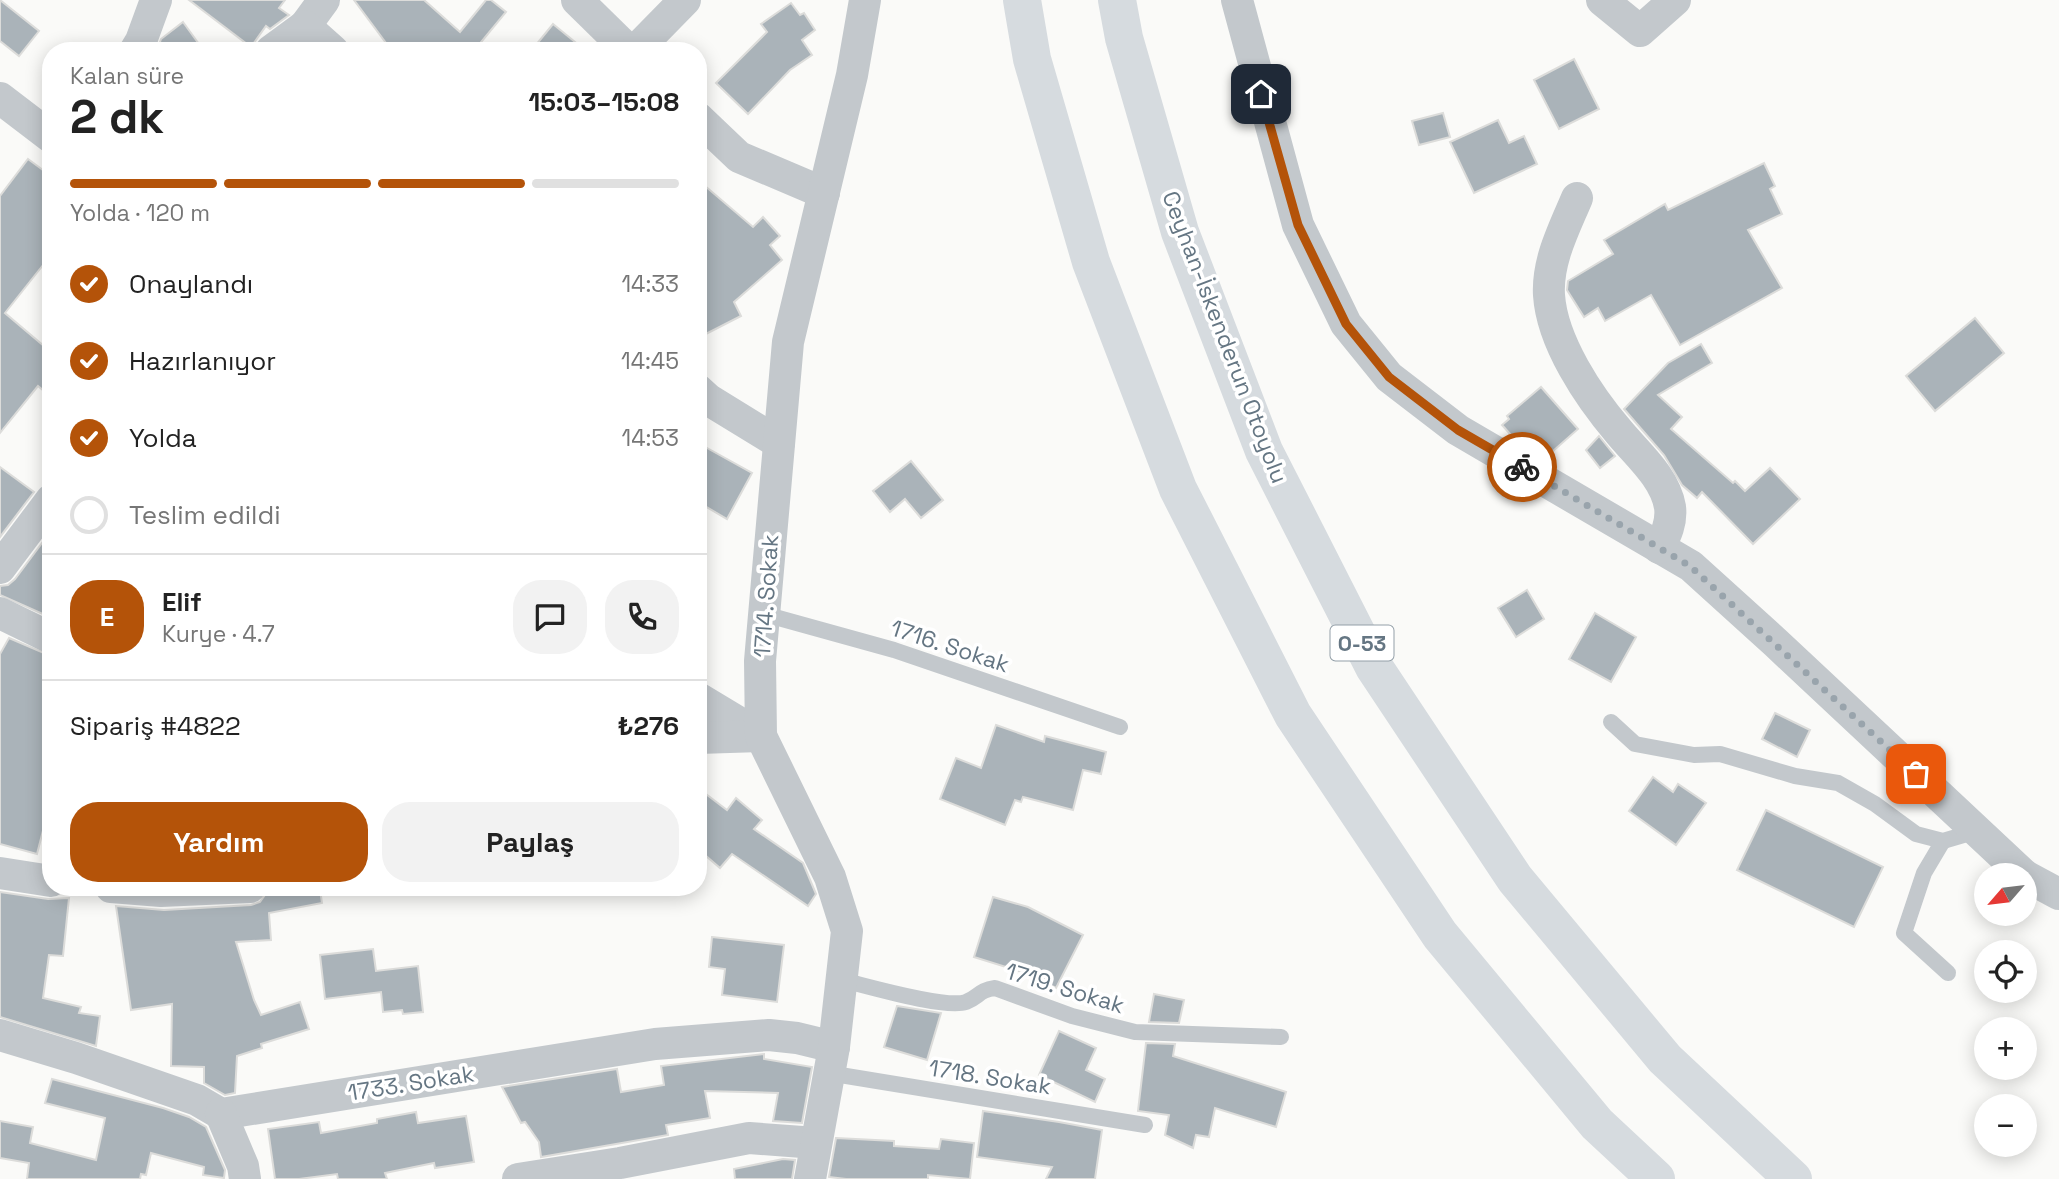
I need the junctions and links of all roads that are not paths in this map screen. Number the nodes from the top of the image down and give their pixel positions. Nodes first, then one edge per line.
1 (156, 0) edge
2 (324, 0) edge
3 (577, 0) edge
4 (685, 0) edge
5 (865, 0) edge
6 (1022, 0) edge
7 (1117, 0) edge
8 (1237, 0) edge
9 (1602, 0) edge
10 (1675, 0) edge
11 (305, 26) junction
12 (140, 42) edge
13 (283, 42) edge
14 (323, 42) edge
15 (620, 42) edge
16 (644, 42) edge
17 (0, 98) edge
18 (707, 127) edge
19 (42, 130) edge
20 (824, 193) junction
21 (1577, 198) dead end
22 (707, 398) edge
23 (779, 443) junction
24 (42, 511) edge
25 (1659, 548) junction
26 (0, 568) edge
27 (0, 613) edge
28 (764, 614) junction
29 (42, 634) edge
30 (707, 703) edge
31 (1611, 722) dead end
32 (1119, 727) dead end
33 (761, 736) junction
34 (707, 738) edge
35 (1977, 831) junction
36 (1943, 841) junction
37 (2011, 863) edge
38 (0, 873) edge
39 (42, 880) edge
40 (2037, 882) edge
41 (2059, 894) edge
42 (1948, 973) dead end
43 (842, 980) junction
44 (0, 1035) edge
45 (1281, 1037) dead end
46 (831, 1060) junction
47 (221, 1114) junction
48 (1145, 1125) dead end
49 (816, 1143) junction
50 (250, 1175) edge
51 (518, 1179) edge
52 (810, 1179) edge
53 (1656, 1179) edge
54 (1793, 1179) edge

1 - 12 street
2 - 11 street
3 - 15 street
4 - 16 street
5 - 20 street, 1714. Sokak
6 - 53 highway
7 - 54 highway, Ceyhan-İskenderun Otoyolu / O-53
8 - 25 street
9 - 10 street
11 - 13 street
11 - 14 street
17 - 19 street
18 - 20 street
20 - 23 street, 1714. Sokak
21 - 25 street
22 - 23 street
23 - 28 street, 1714. Sokak
24 - 26 street
25 - 35 street
27 - 29 street
28 - 32 lane, 1716. Sokak
28 - 33 street, 1714. Sokak
30 - 33 street
31 - 36 lane
33 - 34 street
33 - 43 street, 1714. Sokak
35 - 36 lane
35 - 37 street
36 - 42 lane
38 - 39 street
40 - 41 street
43 - 45 lane, 1719. Sokak
43 - 46 street, 1714. Sokak
44 - 47 street
46 - 47 street, 1733. Sokak
46 - 48 lane, 1718. Sokak
46 - 49 street, 1714. Sokak
47 - 50 street
49 - 51 street
49 - 52 street, 1714. Sokak

